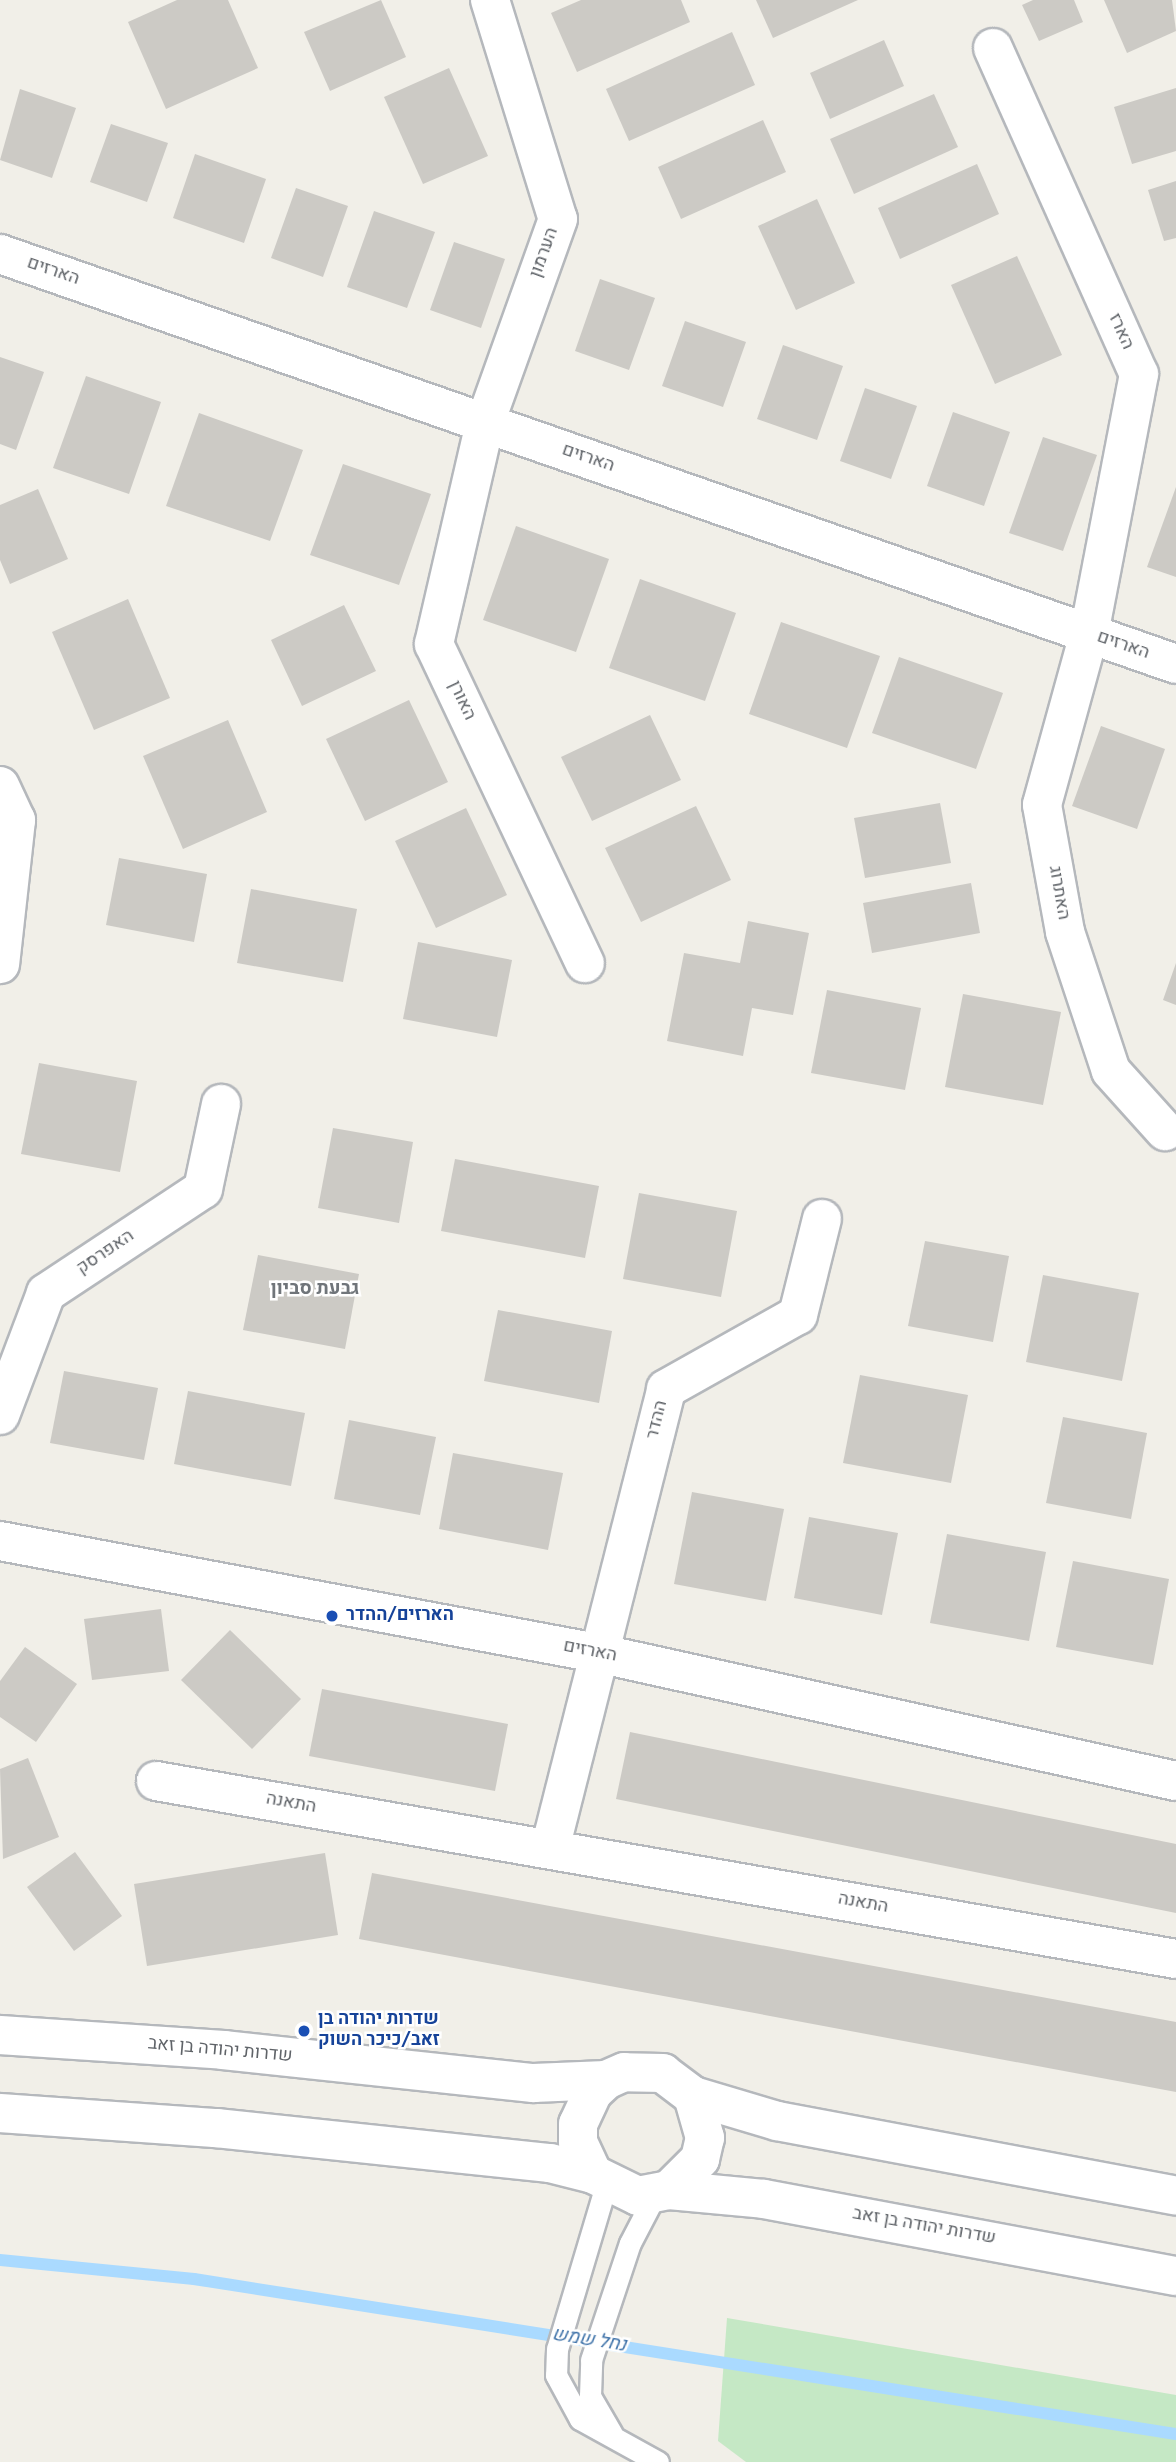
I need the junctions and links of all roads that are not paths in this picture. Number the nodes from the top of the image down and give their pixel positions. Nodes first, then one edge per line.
1 (490, 0) edge
2 (993, 48) dead end
3 (0, 254) edge
4 (485, 423) junction
5 (1089, 634) junction
6 (1176, 664) edge
7 (0, 786) edge
8 (585, 963) dead end
9 (0, 964) edge
10 (221, 1104) dead end
11 (1165, 1131) dead end
12 (822, 1219) dead end
13 (0, 1415) edge
14 (0, 1541) edge
15 (601, 1654) junction
16 (156, 1781) dead end
17 (1176, 1781) edge
18 (550, 1849) junction
19 (1176, 1959) edge
20 (0, 2035) edge
21 (606, 2080) junction
22 (693, 2096) junction
23 (0, 2113) edge
24 (599, 2180) junction
25 (662, 2192) junction
26 (1176, 2196) edge
27 (1176, 2276) edge
28 (620, 2443) junction
29 (658, 2462) edge

1 - 4 street, הערמון
2 - 5 street, הארז
3 - 4 street, הארזים
4 - 5 street, הארזים
4 - 8 street, האורן
5 - 6 street, הארזים
5 - 11 street, האתרוג
7 - 9 street
10 - 13 street, האפרסק
12 - 15 street, ההדר
14 - 15 street, הארזים
15 - 17 street, הארזים
15 - 18 street
16 - 18 street, התאנה
18 - 19 street, התאנה
20 - 21 street, שדרות יהודה בן זאב
21 - 22 street
21 - 24 street
22 - 25 street
22 - 26 street
23 - 24 street
24 - 25 street
24 - 28 lane
25 - 27 street, שדרות יהודה בן זאב
25 - 28 lane
28 - 29 lane

